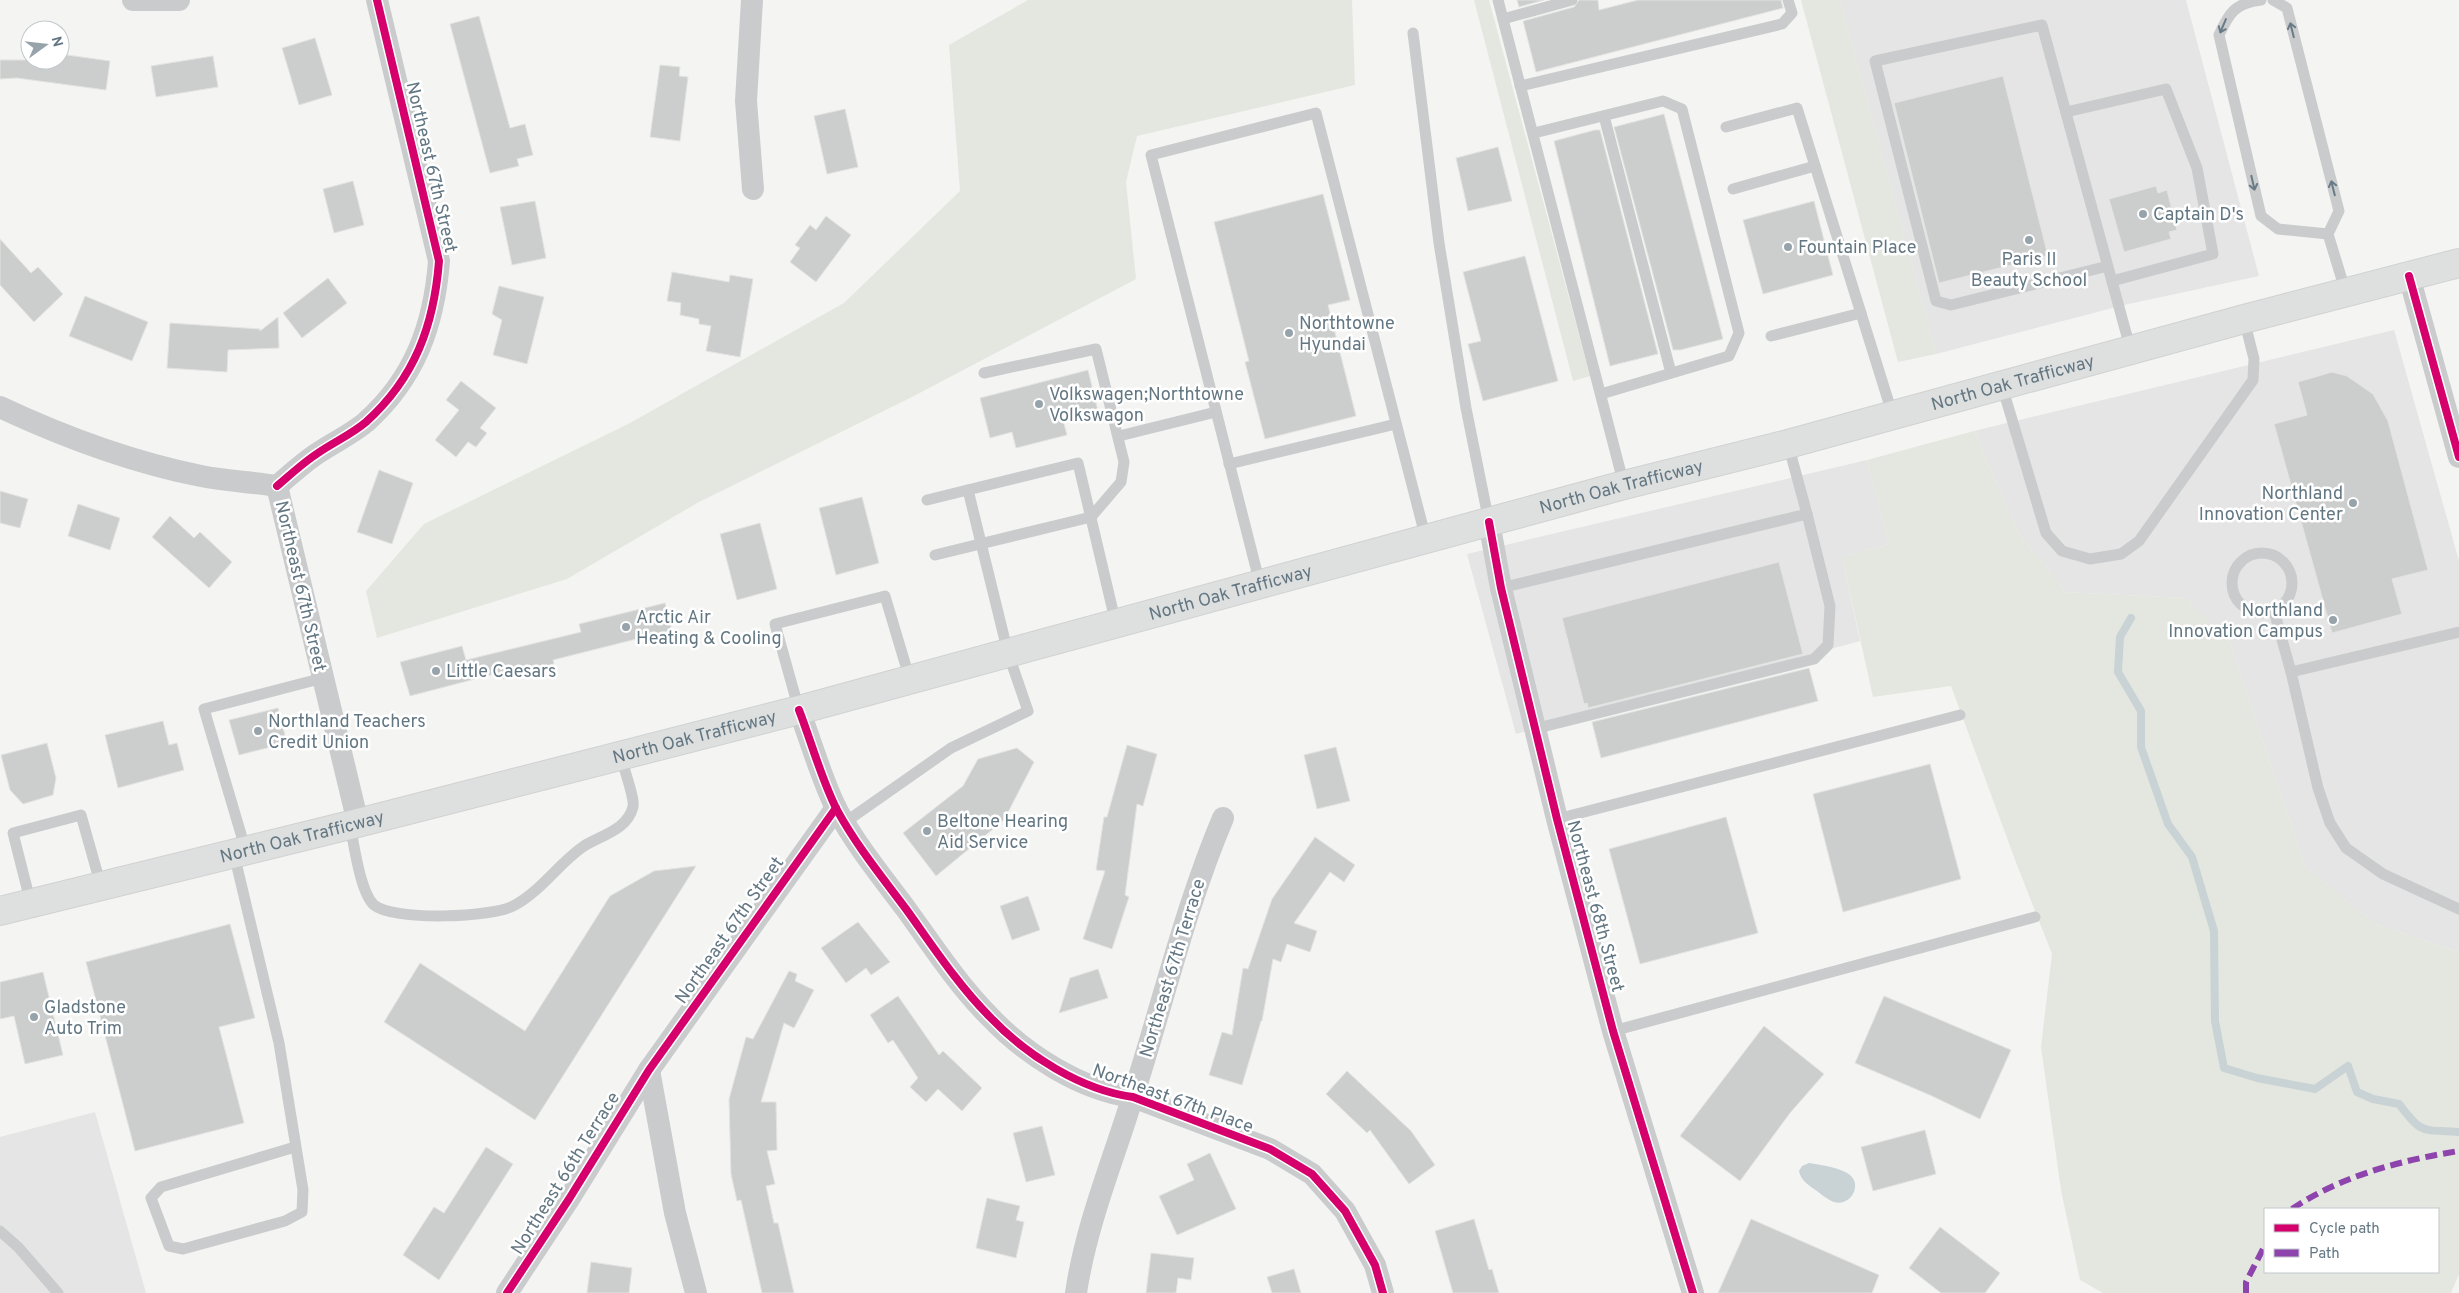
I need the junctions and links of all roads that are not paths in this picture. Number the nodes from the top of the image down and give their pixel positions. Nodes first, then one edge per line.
1 (133, 0) edge
2 (180, 0) edge
3 (377, 0) edge
4 (752, 0) edge
5 (1498, 0) edge
6 (1572, 0) edge
7 (1788, 0) edge
8 (2261, 0) edge
9 (2274, 0) edge
10 (1503, 19) junction
11 (1413, 34) dead end
12 (1520, 86) junction
13 (2066, 112) junction
14 (1604, 116) junction
15 (1726, 127) dead end
16 (1534, 133) junction
17 (1815, 166) junction
18 (753, 189) dead end
19 (1733, 189) dead end
20 (2328, 234) junction
21 (2459, 263) edge
22 (2108, 266) junction
23 (2409, 276) junction
24 (2112, 281) junction
25 (2346, 293) junction
26 (1861, 313) junction
27 (2244, 319) junction
28 (1771, 336) dead end
29 (2131, 351) junction
30 (984, 373) dead end
31 (1671, 373) junction
32 (2002, 386) junction
33 (1601, 394) junction
34 (0, 407) edge
35 (1216, 412) junction
36 (1893, 416) junction
37 (1396, 424) junction
38 (1119, 436) junction
39 (1788, 444) junction
40 (2459, 457) edge
41 (1229, 464) junction
42 (1624, 485) junction
43 (277, 486) junction
44 (968, 490) junction
45 (927, 500) dead end
46 (1807, 514) junction
47 (1091, 517) junction
48 (1489, 522) junction
49 (1426, 539) junction
50 (981, 544) junction
51 (935, 556) dead end
52 (1260, 584) junction
53 (1501, 588) junction
54 (2274, 611) junction
55 (1116, 624) junction
56 (2459, 632) edge
57 (1008, 653) junction
58 (2291, 672) junction
59 (323, 678) junction
60 (910, 680) junction
61 (800, 710) junction
62 (1960, 715) dead end
63 (1534, 729) junction
64 (620, 756) junction
65 (840, 815) junction
66 (1222, 818) dead end
67 (1557, 819) junction
68 (354, 824) junction
69 (240, 853) junction
70 (101, 886) junction
71 (31, 904) junction
72 (2459, 909) edge
73 (0, 911) edge
74 (2035, 917) dead end
75 (1613, 1031) junction
76 (648, 1070) junction
77 (1133, 1097) junction
78 (296, 1147) junction
79 (0, 1231) edge
80 (58, 1293) edge
81 (507, 1293) edge
82 (696, 1293) edge
83 (1076, 1293) edge
84 (1383, 1293) edge
85 (1693, 1293) edge

1 - 2 street
3 - 43 street, Northeast 67th Street
4 - 18 street
5 - 10 lane
6 - 10 lane
7 - 12 lane
8 -> 20 lane
20 -> 9 lane
10 - 12 lane
11 - 48 lane
12 - 16 lane
13 - 22 lane
13 - 22 lane
13 - 24 lane
14 - 16 lane
14 - 31 lane
14 - 31 lane
15 - 17 lane
16 - 33 lane
17 - 19 lane
17 - 26 lane
20 - 25 lane
21 - 23 main road, North Oak Trafficway
22 - 24 lane
23 - 25 main road, North Oak Trafficway
23 - 40 street
24 - 29 lane
25 - 27 main road, North Oak Trafficway
26 - 28 lane
26 - 36 lane
27 - 29 main road, North Oak Trafficway
27 - 32 lane
29 - 32 main road, North Oak Trafficway
30 - 38 lane
31 - 33 lane
32 - 36 main road, North Oak Trafficway
33 - 42 lane
34 - 43 street
35 - 37 lane
35 - 38 lane
35 - 41 lane
36 - 39 main road, North Oak Trafficway
37 - 41 lane
37 - 49 lane
38 - 47 lane
39 - 42 main road, North Oak Trafficway
39 - 46 lane
41 - 52 lane
42 - 48 main road, North Oak Trafficway
43 - 59 street, Northeast 67th Street
44 - 45 lane
44 - 47 lane
44 - 50 lane
46 - 53 lane
46 - 63 lane
47 - 50 lane
47 - 55 lane
48 - 49 main road, North Oak Trafficway
48 - 53 street, Northeast 68th Street
49 - 52 main road, North Oak Trafficway
50 - 51 lane
50 - 57 lane
52 - 55 main road, North Oak Trafficway
53 - 63 street, Northeast 68th Street
54 - 54 lane
54 - 58 lane
55 - 57 main road, North Oak Trafficway
56 - 58 lane
57 - 60 main road, North Oak Trafficway
57 - 65 lane
58 - 72 lane
59 - 68 street, Northeast 67th Street
59 - 69 lane
60 - 61 main road, North Oak Trafficway
60 - 61 lane
61 - 64 main road, North Oak Trafficway
61 - 65 street, Northeast 67th Place
62 - 67 lane
63 - 67 street, Northeast 68th Street
64 - 68 main road, North Oak Trafficway
64 - 68 lane
65 - 76 street, Northeast 67th Street
65 - 77 street, Northeast 67th Place
66 - 77 street, Northeast 67th Terrace
67 - 75 street, Northeast 68th Street
68 - 69 main road, North Oak Trafficway
69 - 70 main road, North Oak Trafficway
69 - 78 lane
70 - 71 main road, North Oak Trafficway
70 - 71 lane
71 - 73 main road, North Oak Trafficway
74 - 75 lane
75 - 85 street, Northeast 68th Street
76 - 81 street, Northeast 66th Terrace
76 - 82 street
77 - 83 street, Northeast 67th Terrace
77 - 84 street, Northeast 67th Place
78 - 78 lane
79 - 80 lane

